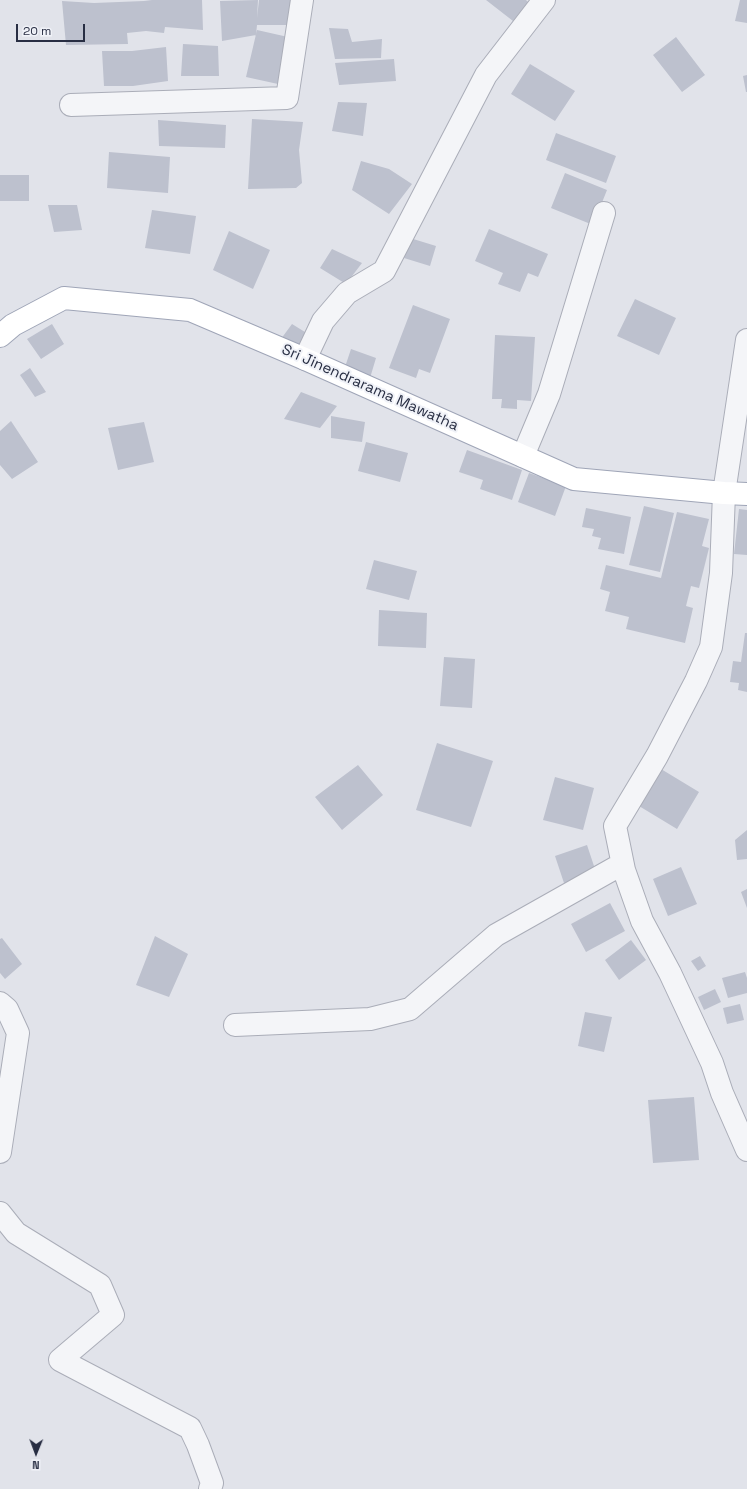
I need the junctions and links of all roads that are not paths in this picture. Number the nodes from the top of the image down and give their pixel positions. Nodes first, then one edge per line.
1 (302, 0) edge
2 (544, 0) edge
3 (71, 105) dead end
4 (604, 213) dead end
5 (0, 336) edge
6 (747, 340) edge
7 (305, 359) junction
8 (523, 456) junction
9 (724, 493) junction
10 (747, 494) edge
11 (622, 864) junction
12 (0, 1003) edge
13 (235, 1025) dead end
14 (747, 1150) edge
15 (0, 1152) edge
16 (0, 1213) edge
17 (210, 1489) edge

1 - 3 street
2 - 7 street
4 - 8 street
5 - 7 main road, Sri Jinendrarama Mawatha
6 - 9 street
7 - 8 main road, Sri Jinendrarama Mawatha
8 - 9 main road, Sri Jinendrarama Mawatha
9 - 10 main road, Sri Jinendrarama Mawatha
9 - 11 street
11 - 13 street
11 - 14 street
12 - 15 street
16 - 17 street

